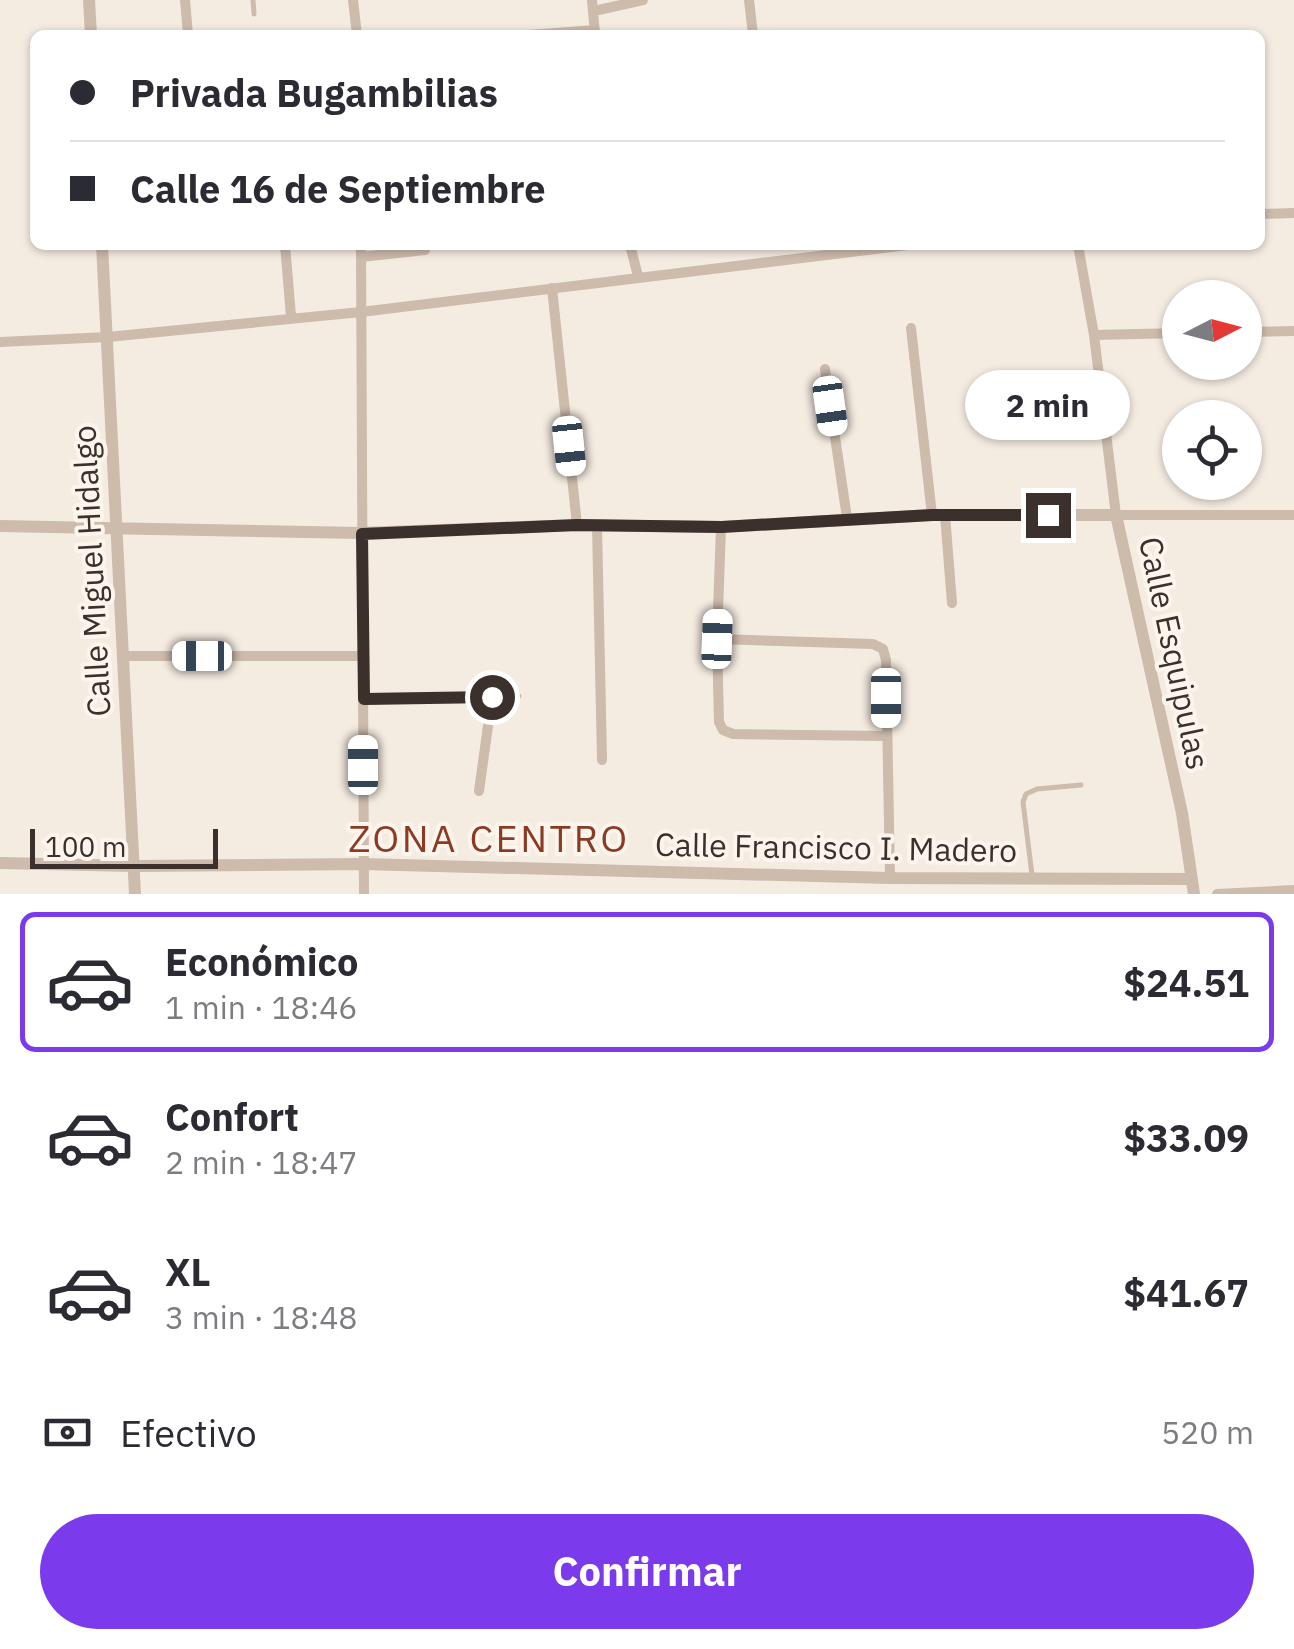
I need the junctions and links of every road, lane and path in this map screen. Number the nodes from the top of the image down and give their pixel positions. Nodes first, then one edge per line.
1 (89, 0) edge
2 (185, 0) edge
3 (253, 0) edge
4 (353, 0) edge
5 (643, 0) edge
6 (749, 0) edge
7 (593, 5) edge
8 (254, 14) dead end
9 (91, 30) edge
10 (188, 30) edge
11 (356, 30) edge
12 (595, 30) edge
13 (752, 30) edge
14 (1265, 214) edge
15 (1294, 214) edge
16 (102, 250) edge
17 (286, 250) edge
18 (425, 250) dead end
19 (631, 250) edge
20 (864, 250) edge
21 (1079, 250) edge
22 (361, 251) edge
23 (638, 276) junction
24 (552, 288) junction
25 (362, 312) junction
26 (291, 316) junction
27 (911, 328) dead end
28 (1294, 331) edge
29 (1262, 332) edge
30 (1162, 333) edge
31 (1094, 335) junction
32 (108, 336) junction
33 (0, 342) edge
34 (825, 369) dead end
35 (1294, 514) edge
36 (939, 515) junction
37 (1116, 516) junction
38 (846, 518) junction
39 (577, 525) junction
40 (0, 526) edge
41 (597, 526) junction
42 (722, 527) junction
43 (114, 529) junction
44 (362, 534) junction
45 (952, 603) dead end
46 (717, 639) junction
47 (122, 656) junction
48 (361, 656) junction
49 (519, 696) dead end
50 (492, 697) junction
51 (364, 699) junction
52 (886, 736) junction
53 (602, 760) dead end
54 (1081, 786) dead end
55 (479, 791) dead end
56 (0, 862) edge
57 (362, 864) junction
58 (134, 866) junction
59 (890, 878) junction
60 (1032, 878) junction
61 (1190, 879) junction
62 (1294, 890) edge
63 (135, 894) edge
64 (364, 894) edge
65 (1194, 894) edge
66 (1217, 894) edge

1 - 9 street
2 - 10 street
3 - 8 lane
4 - 11 street
5 - 7 street
6 - 13 street
7 - 12 street
14 - 15 street
16 - 32 street, Calle Miguel Hidalgo
17 - 26 street
18 - 22 street
19 - 23 street
20 - 23 street
21 - 31 street, Calle Esquipulas
22 - 25 street
23 - 24 street
24 - 25 street
24 - 39 street
25 - 26 street
25 - 44 street
26 - 32 street
27 - 36 street
28 - 29 street
30 - 31 street
31 - 37 street, Calle Esquipulas
32 - 33 street
32 - 43 street, Calle Miguel Hidalgo
34 - 38 street
35 - 37 street
36 - 37 street
36 - 38 street
36 - 45 street
37 - 61 street, Calle Esquipulas
38 - 42 street
39 - 41 street
39 - 44 street
40 - 43 street
41 - 42 street
41 - 53 street
42 - 46 street
43 - 44 street
43 - 47 street, Calle Miguel Hidalgo
44 - 48 street
46 - 52 street
46 - 52 street
47 - 48 street
47 - 58 street, Calle Miguel Hidalgo
48 - 51 street
49 - 50 lane
50 - 51 street
50 - 55 street
51 - 57 street
52 - 59 street
54 - 60 lane
56 - 58 street, Calle Francisco I. Madero
57 - 58 street, Calle Francisco I. Madero
57 - 59 street, Calle Francisco I. Madero
57 - 64 street
58 - 63 street, Calle Miguel Hidalgo
59 - 60 street, Calle Francisco I. Madero
60 - 61 street, Calle Francisco I. Madero
61 - 65 street, Calle Esquipulas
62 - 66 street

